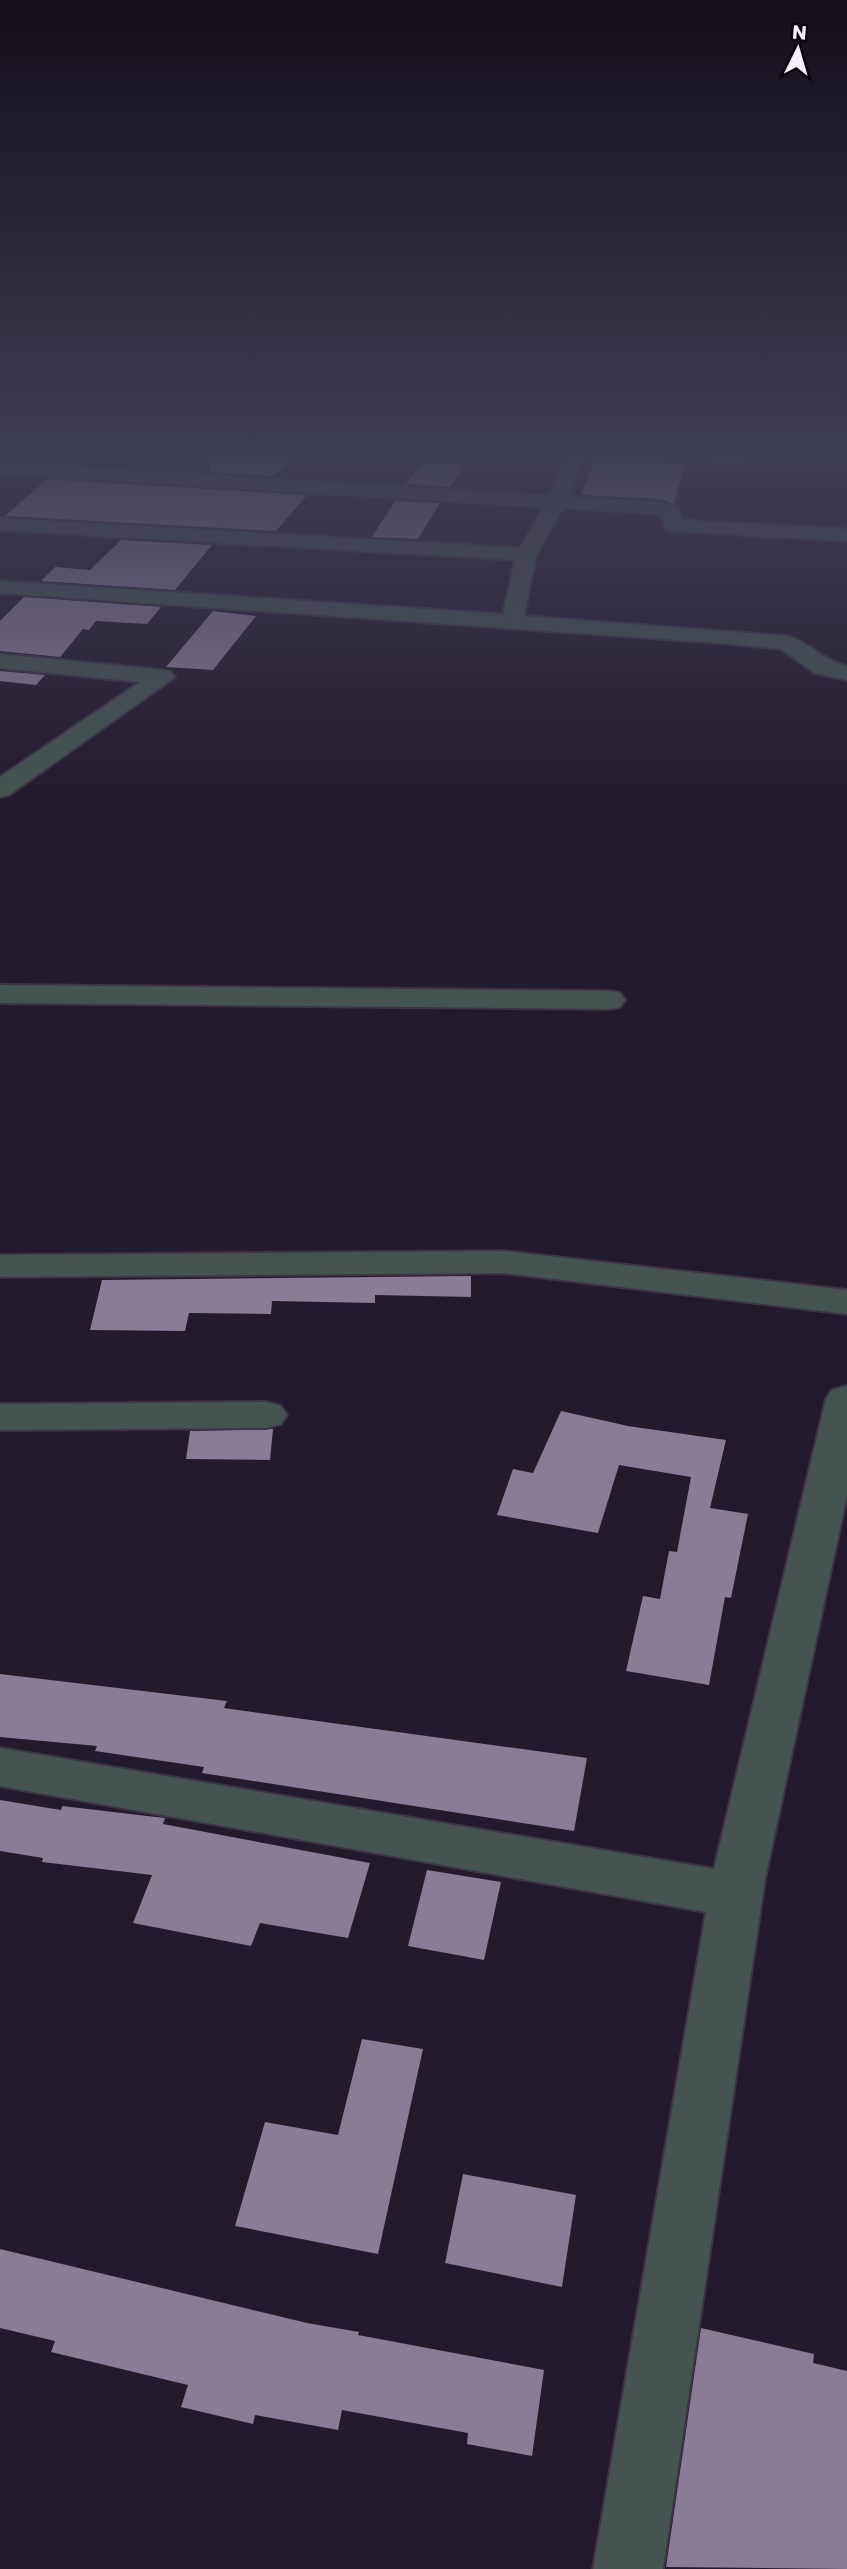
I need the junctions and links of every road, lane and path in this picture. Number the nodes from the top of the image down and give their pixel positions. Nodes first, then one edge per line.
1 (523, 570) edge
2 (0, 587) edge
3 (512, 622) junction
4 (0, 661) edge
5 (847, 673) edge
6 (0, 789) edge
7 (0, 994) edge
8 (609, 1000) dead end
9 (0, 1266) edge
10 (847, 1302) edge
11 (847, 1399) edge
12 (267, 1415) dead end
13 (0, 1417) edge
14 (0, 1768) edge
15 (736, 1895) junction
16 (628, 2569) edge

1 - 3 street
2 - 3 street
3 - 5 street
4 - 6 street
7 - 8 street
9 - 10 street
11 - 15 street
12 - 13 street
14 - 15 street
15 - 16 street

